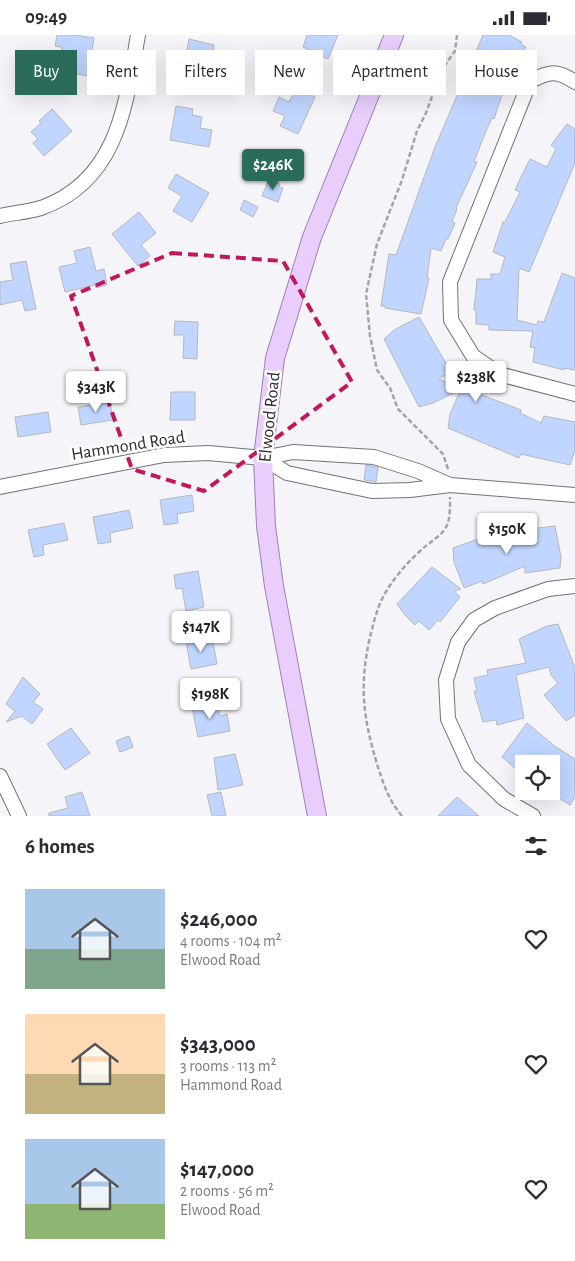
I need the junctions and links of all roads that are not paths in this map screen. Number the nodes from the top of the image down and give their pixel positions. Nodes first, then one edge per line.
1 (138, 35) edge
2 (394, 35) edge
3 (575, 81) edge
4 (0, 216) edge
5 (575, 394) edge
6 (263, 458) junction
7 (0, 487) edge
8 (450, 487) junction
9 (575, 495) edge
10 (575, 586) edge
11 (0, 776) edge
12 (19, 816) edge
13 (317, 816) edge
14 (533, 816) edge

1 - 4 street
2 - 6 main road, Elwood Road
3 - 5 street
6 - 7 street, Hammond Road
6 - 8 street
6 - 8 street
6 - 13 main road, Elwood Road
8 - 9 street
10 - 14 street
11 - 12 street

